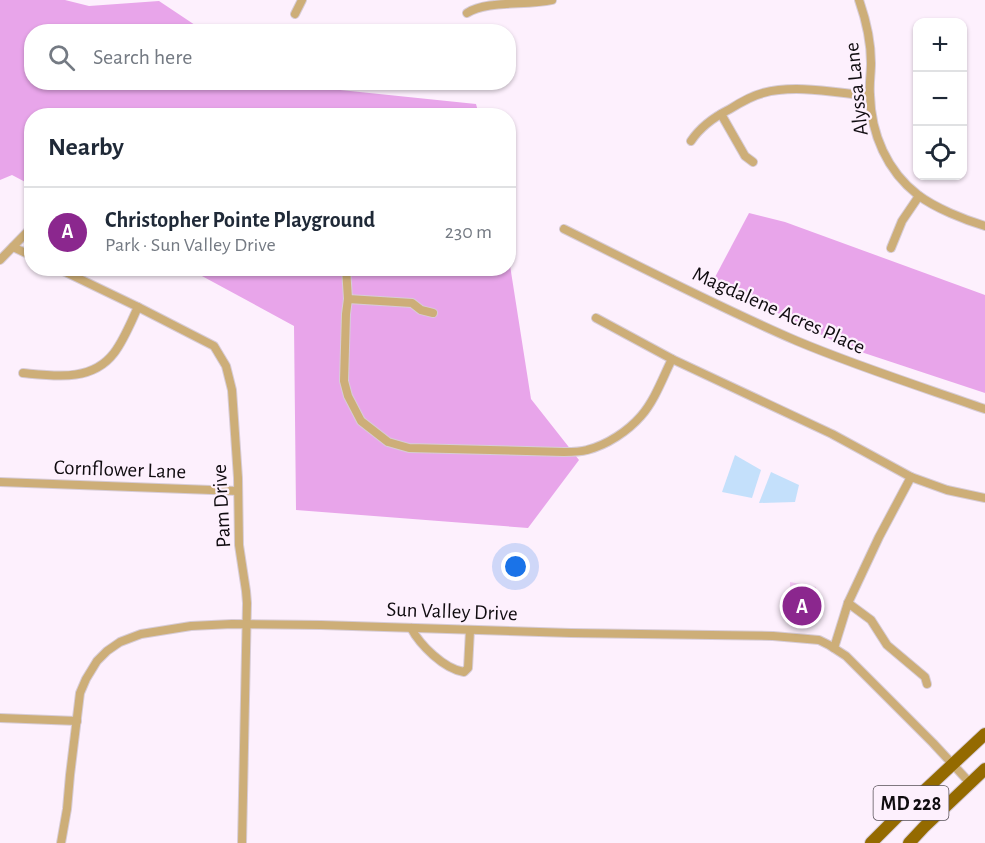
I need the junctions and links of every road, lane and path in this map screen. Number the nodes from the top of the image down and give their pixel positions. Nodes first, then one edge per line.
1 (302, 0) edge
2 (552, 0) edge
3 (859, 0) edge
4 (467, 13) dead end
5 (295, 14) dead end
6 (870, 96) junction
7 (721, 114) junction
8 (692, 141) dead end
9 (753, 162) dead end
10 (919, 196) junction
11 (985, 226) edge
12 (564, 229) dead end
13 (24, 235) edge
14 (13, 247) junction
15 (891, 248) dead end
16 (24, 252) edge
17 (0, 260) edge
18 (73, 276) edge
19 (347, 276) edge
20 (348, 299) junction
21 (138, 308) junction
22 (433, 313) dead end
23 (596, 318) dead end
24 (672, 359) junction
25 (23, 373) dead end
26 (985, 409) edge
27 (911, 477) junction
28 (0, 482) edge
29 (238, 491) junction
30 (985, 498) edge
31 (848, 603) junction
32 (246, 625) junction
33 (411, 628) junction
34 (470, 630) junction
35 (834, 648) junction
36 (927, 684) dead end
37 (0, 718) edge
38 (77, 721) junction
39 (985, 734) edge
40 (953, 764) junction
41 (985, 769) edge
42 (970, 783) junction
43 (61, 843) edge
44 (242, 843) edge
45 (871, 843) edge
46 (909, 843) edge

1 - 5 street
2 - 4 street
3 - 6 street, Alyssa Lane
6 - 7 street
6 - 10 street, Alyssa Lane
7 - 8 street
7 - 9 street
10 - 11 street, Alyssa Lane
10 - 15 street
12 - 26 street, Magdalene Acres Place
13 - 14 street
14 - 16 street
14 - 17 street
18 - 21 street, Pam Drive
19 - 20 street
20 - 22 street
20 - 24 street
21 - 25 street
21 - 29 street, Pam Drive
23 - 24 street
24 - 27 street
27 - 30 street
27 - 31 street
28 - 29 street, Cornflower Lane
29 - 32 street, Pam Drive
31 - 35 street
31 - 36 street
32 - 33 street, Sun Valley Drive
32 - 38 street, Sun Valley Drive
32 - 44 street, Pam Drive
33 - 34 street, Sun Valley Drive
33 - 34 street
34 - 35 street, Sun Valley Drive
35 - 40 street, Sun Valley Drive
37 - 38 street
38 - 43 street, Sun Valley Drive
39 - 40 highway, MD 228
40 - 42 street, Sun Valley Drive
40 - 45 highway, MD 228
41 - 42 highway, MD 228
42 - 46 highway, MD 228

